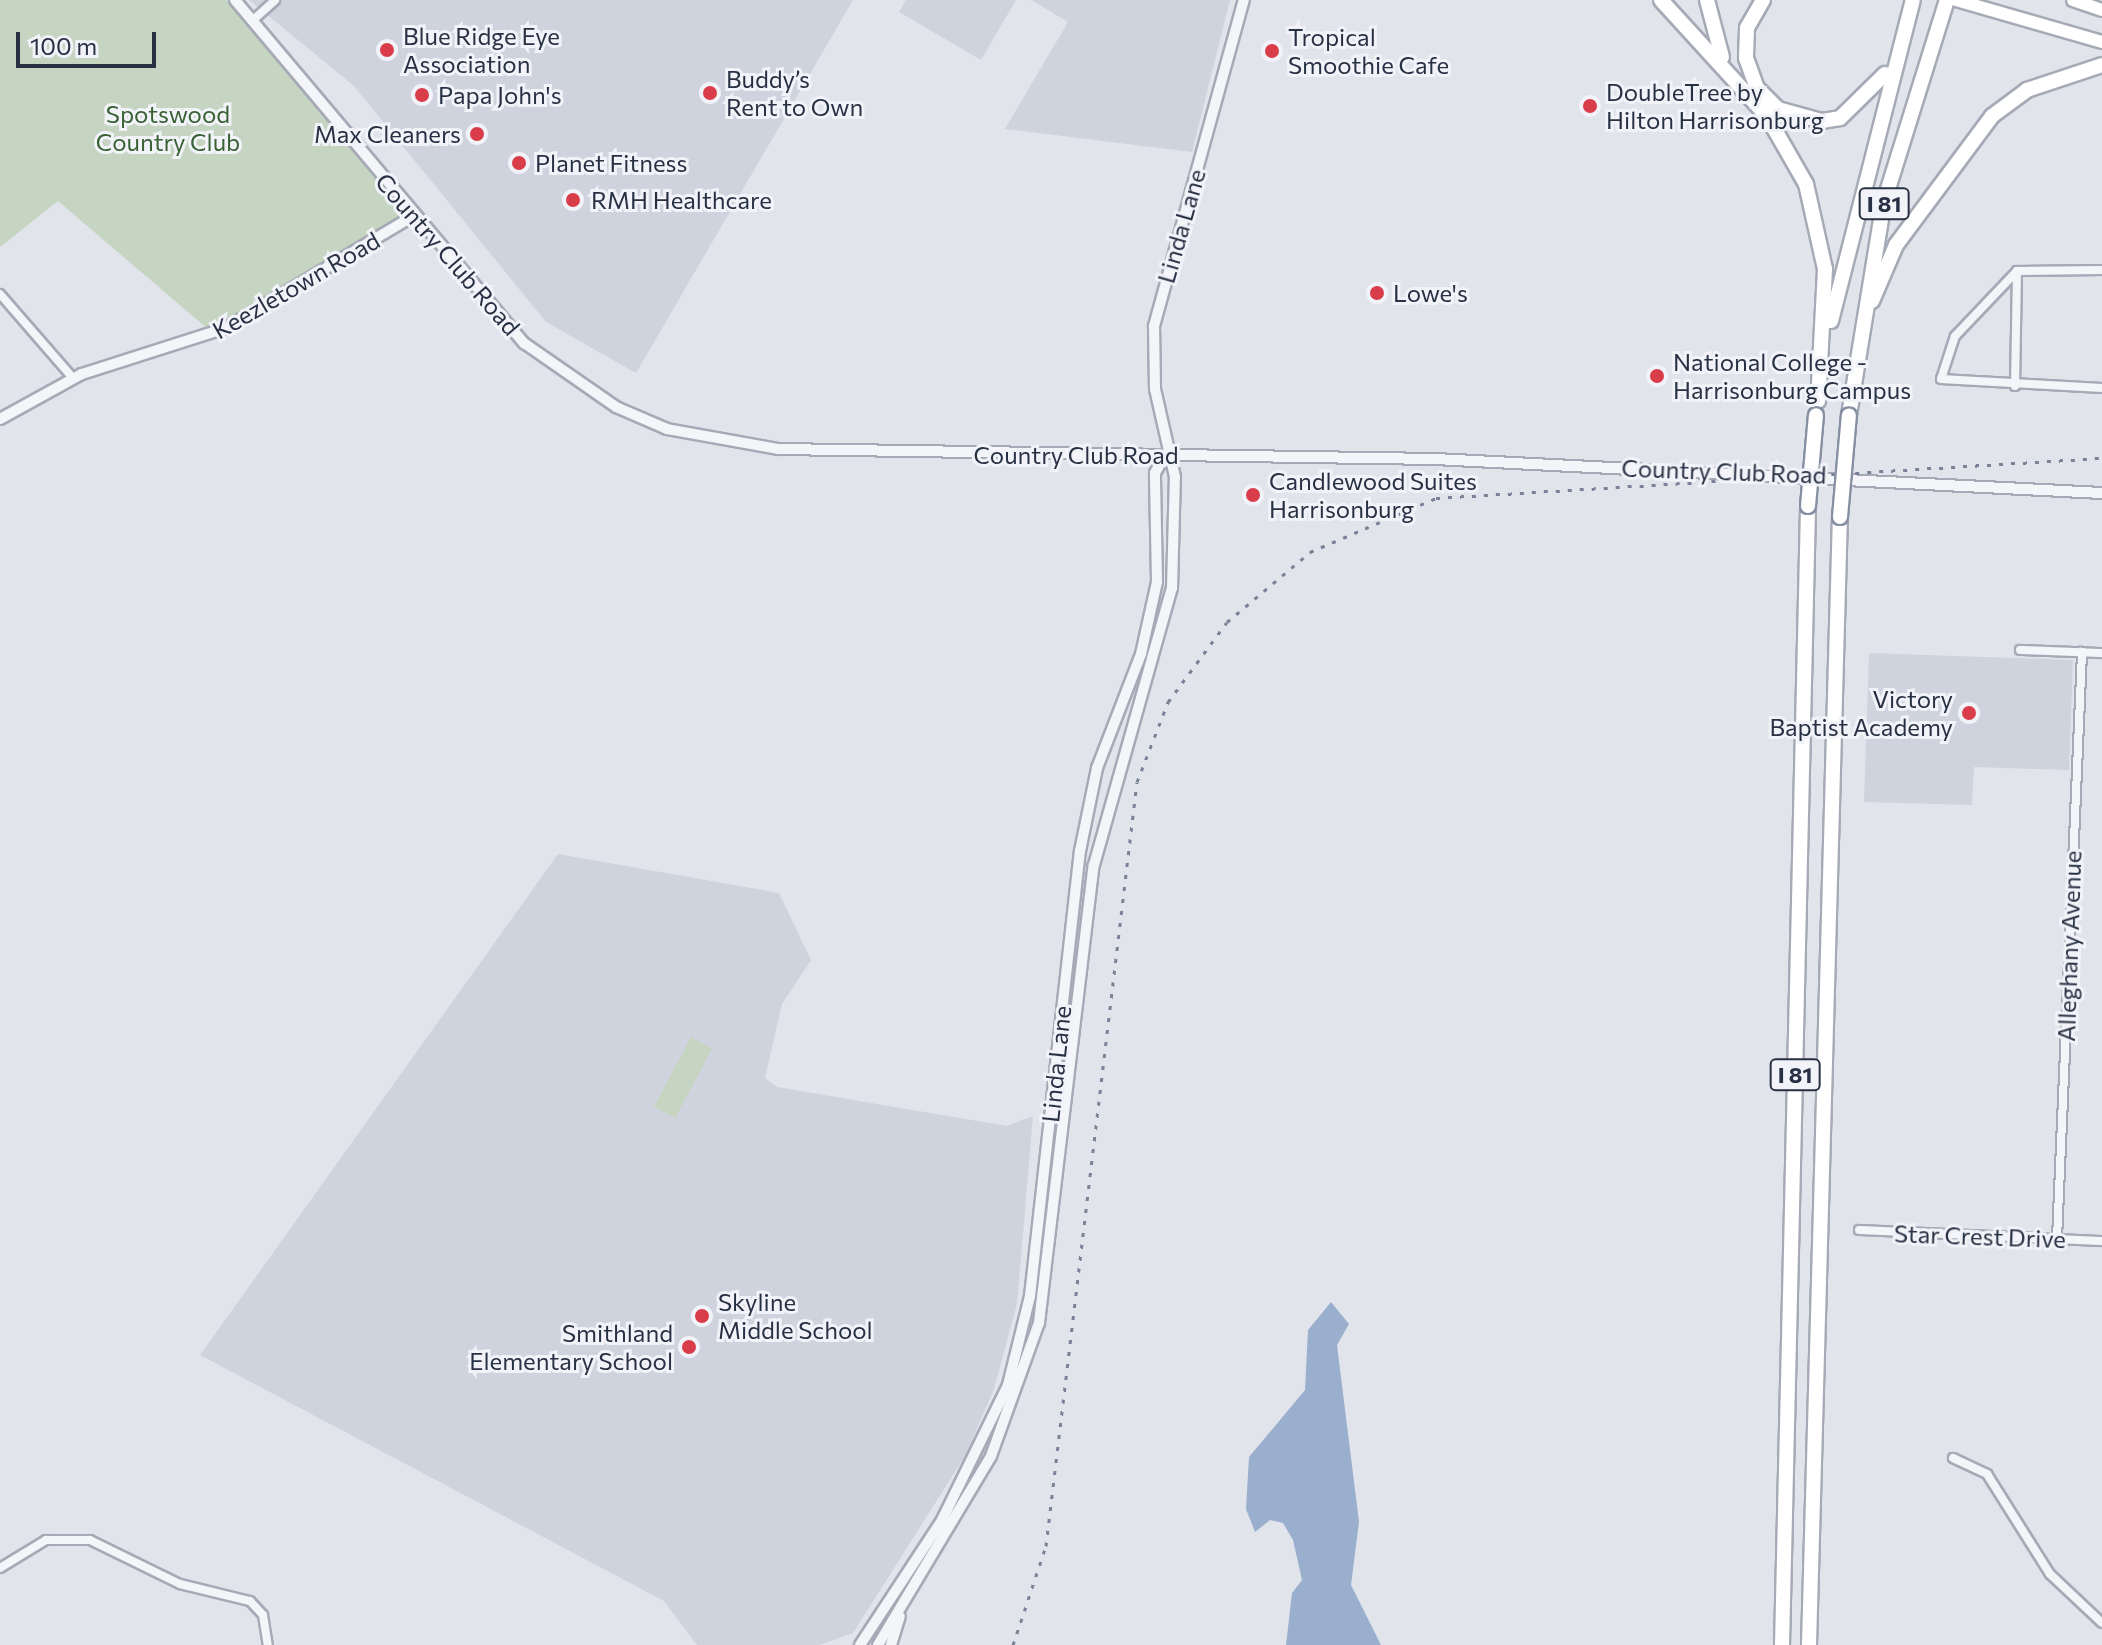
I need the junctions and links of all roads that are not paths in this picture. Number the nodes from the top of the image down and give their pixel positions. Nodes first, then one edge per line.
1 (235, 0) edge
2 (275, 0) edge
3 (1244, 0) edge
4 (1661, 0) edge
5 (1707, 0) edge
6 (1763, 0) edge
7 (1913, 0) edge
8 (1947, 0) edge
9 (1956, 0) edge
10 (2073, 0) edge
11 (2102, 10) edge
12 (252, 21) junction
13 (2102, 42) edge
14 (1895, 56) junction
15 (1724, 65) junction
16 (2102, 65) edge
17 (413, 216) junction
18 (2102, 270) edge
19 (2017, 271) junction
20 (0, 294) edge
21 (73, 378) junction
22 (1853, 379) junction
23 (2015, 386) junction
24 (2102, 388) edge
25 (1817, 408) junction
26 (0, 419) edge
27 (1165, 455) junction
28 (2102, 493) edge
29 (2020, 650) dead end
30 (2082, 652) junction
31 (2102, 653) edge
32 (1859, 1230) dead end
33 (2057, 1239) junction
34 (2102, 1241) edge
35 (1953, 1458) dead end
36 (0, 1568) edge
37 (902, 1606) junction
38 (2102, 1623) edge
39 (268, 1645) edge
40 (860, 1645) edge
41 (878, 1645) edge
42 (891, 1645) edge
43 (1782, 1645) edge
44 (1809, 1645) edge

1 - 12 street, Country Club Road
2 - 12 street
3 - 27 street, Linda Lane
4 - 15 highway
5 - 15 highway
6 - 14 highway
7 - 14 highway, I 81
8 - 22 highway, I 81
9 - 13 main road
10 - 11 main road
12 - 17 street, Country Club Road
14 - 25 highway, I 81
15 - 25 highway
16 - 22 highway
17 - 21 street, Keezletown Road
17 - 27 street, Country Club Road
18 - 19 street
19 - 23 street
19 - 23 street
20 - 21 street
21 - 26 street, Keezletown Road
22 - 44 highway, I 81, bridge
23 - 24 street
25 - 43 highway, I 81, bridge
27 - 28 street, Country Club Road
27 - 37 street, Linda Lane
27 - 40 street, Linda Lane
29 - 30 street
30 - 31 street
30 - 33 street, Alleghany Avenue
32 - 33 street, Star Crest Drive
33 - 34 street, Star Crest Drive
35 - 38 street
36 - 39 street
37 - 41 street, Linda Lane
37 - 42 street

